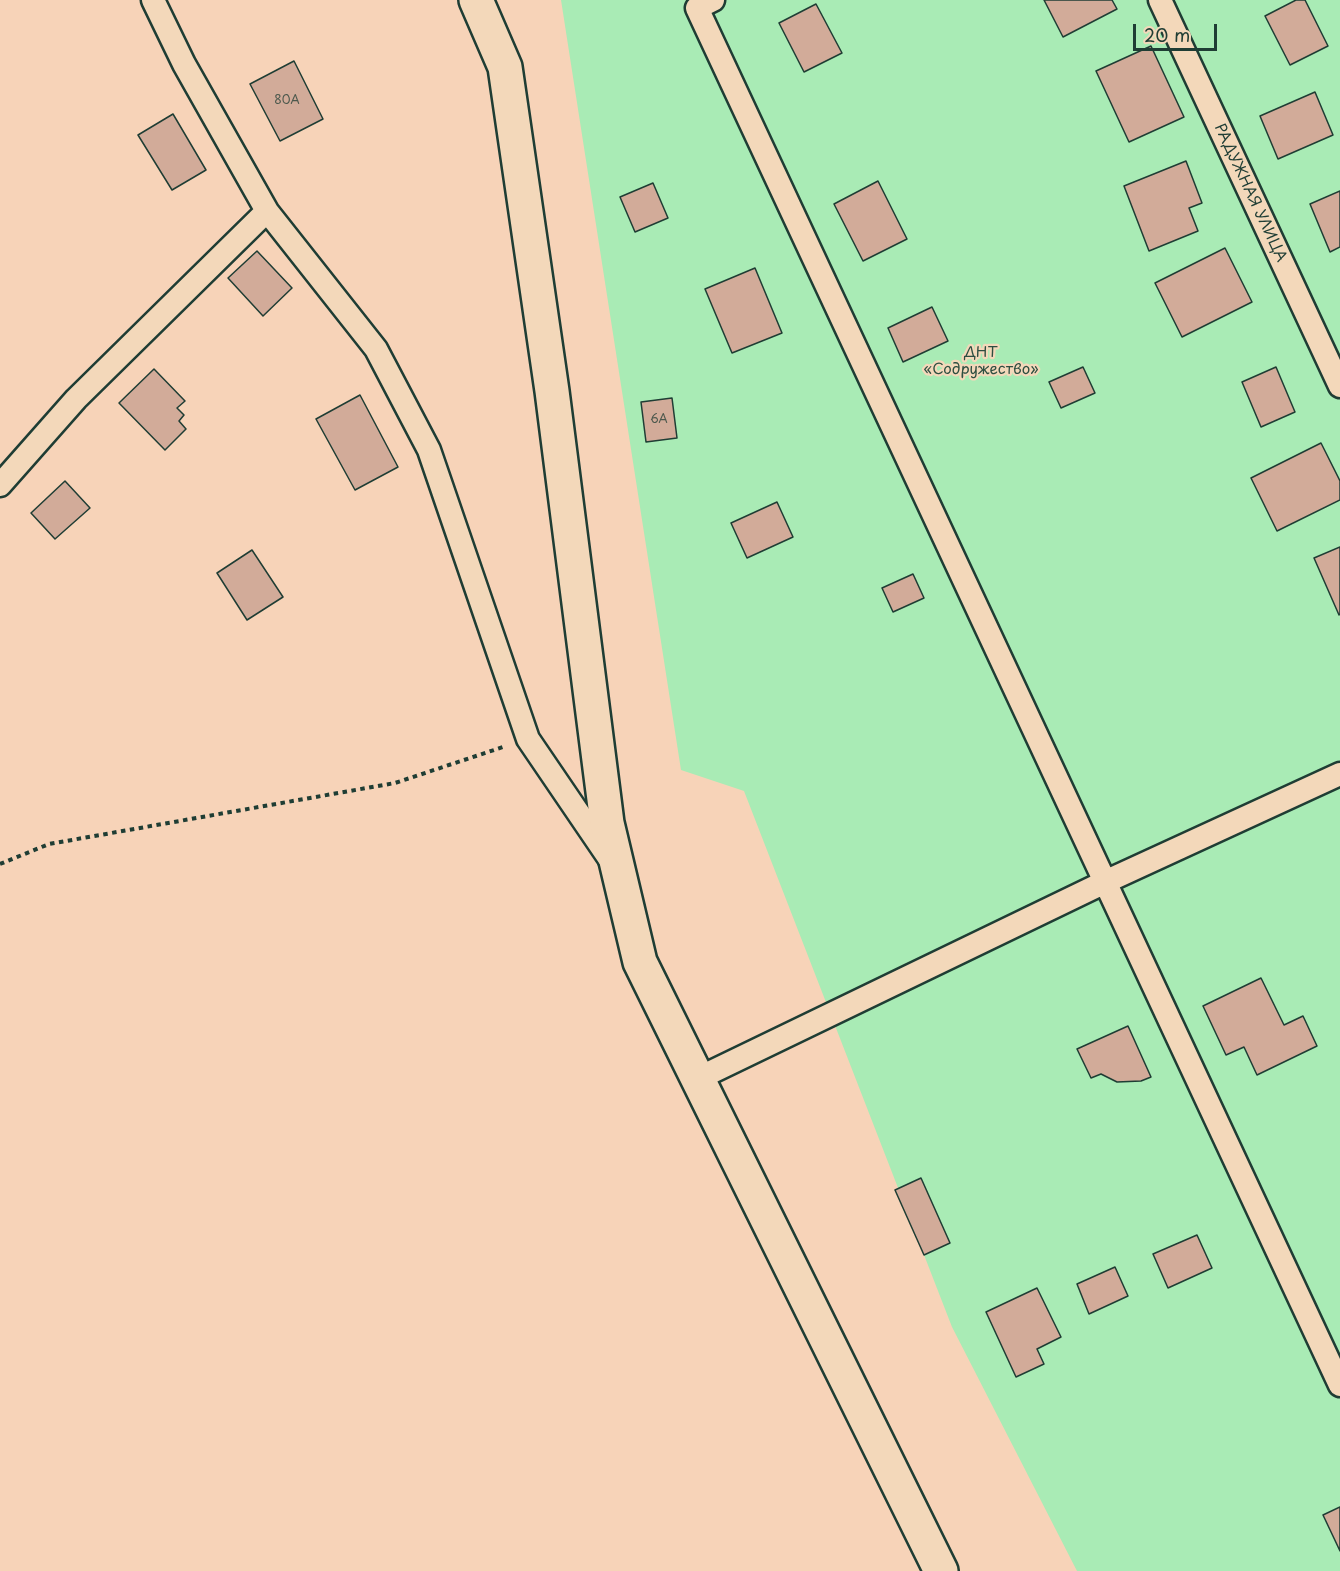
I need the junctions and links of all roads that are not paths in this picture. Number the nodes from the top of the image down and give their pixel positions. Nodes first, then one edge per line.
1 (153, 0) edge
2 (476, 0) edge
3 (713, 0) edge
4 (1161, 0) edge
5 (267, 211) junction
6 (1340, 386) edge
7 (0, 485) edge
8 (1340, 774) edge
9 (619, 871) junction
10 (1105, 882) junction
11 (698, 1079) junction
12 (1340, 1385) edge
13 (941, 1571) edge

1 - 5 street
2 - 9 street
3 - 10 street
4 - 6 street, РАДУЖНАЯ УЛИЦА
5 - 7 street
5 - 9 street
8 - 10 street
9 - 11 street
10 - 11 street
10 - 12 street
11 - 13 street

